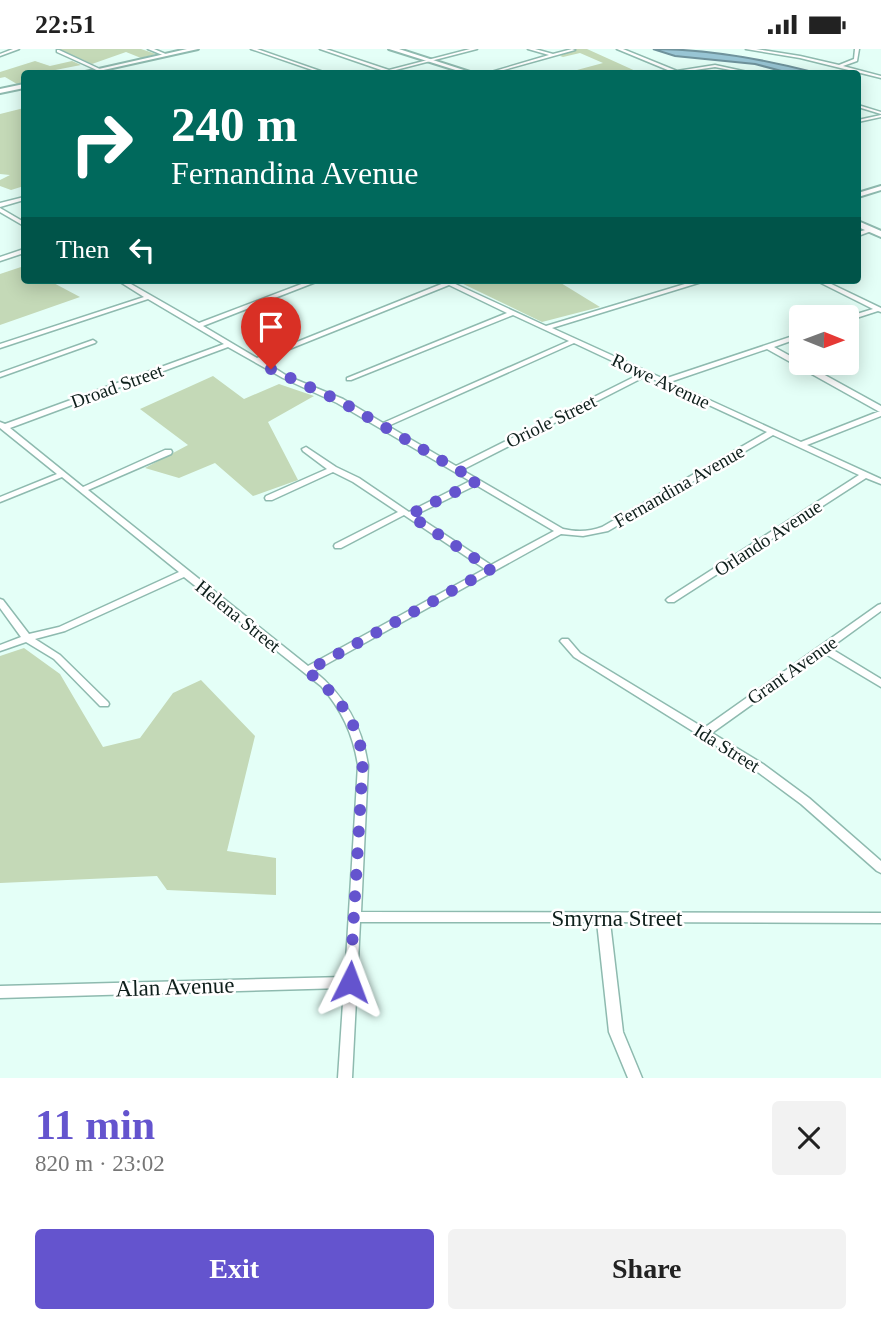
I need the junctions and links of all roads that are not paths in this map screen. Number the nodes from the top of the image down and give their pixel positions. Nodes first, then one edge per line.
1 (17, 49) edge
2 (150, 49) edge
3 (195, 49) edge
4 (253, 49) edge
5 (322, 49) edge
6 (392, 49) edge
7 (475, 49) edge
8 (530, 49) edge
9 (619, 49) edge
10 (748, 49) edge
11 (857, 49) edge
12 (573, 50) edge
13 (58, 51) dead end
14 (793, 51) dead end
15 (788, 54) junction
16 (0, 55) edge
17 (166, 55) junction
18 (554, 56) junction
19 (429, 61) junction
20 (840, 67) junction
21 (100, 70) joint
22 (315, 70) edge
23 (387, 70) edge
24 (394, 70) edge
25 (460, 70) edge
26 (501, 70) edge
27 (671, 70) edge
28 (694, 70) edge
29 (735, 70) edge
30 (852, 70) edge
31 (861, 72) edge
32 (881, 77) edge
33 (21, 87) edge
34 (0, 91) edge
35 (861, 107) edge
36 (881, 115) edge
37 (861, 120) edge
38 (881, 188) edge
39 (861, 194) edge
40 (21, 200) edge
41 (0, 207) edge
42 (21, 222) edge
43 (21, 252) edge
44 (0, 259) edge
45 (127, 284) edge
46 (308, 284) edge
47 (440, 284) edge
48 (449, 284) edge
49 (692, 284) edge
50 (827, 284) edge
51 (149, 297) junction
52 (880, 309) edge
53 (512, 313) junction
54 (859, 315) edge
55 (198, 326) junction
56 (545, 328) junction
57 (789, 339) edge
58 (574, 341) junction
59 (93, 342) dead end
60 (229, 344) junction
61 (0, 346) edge
62 (767, 346) junction
63 (257, 360) junction
64 (645, 374) junction
65 (0, 375) edge
66 (349, 379) dead end
67 (663, 382) junction
68 (881, 411) edge
69 (3, 426) edge
70 (383, 426) junction
71 (773, 432) junction
72 (800, 445) junction
73 (306, 449) dead end
74 (168, 452) dead end
75 (333, 469) junction
76 (457, 469) junction
77 (63, 474) junction
78 (865, 475) junction
79 (477, 481) junction
80 (881, 482) edge
81 (82, 490) junction
82 (270, 498) dead end
83 (0, 500) edge
84 (407, 514) junction
85 (560, 531) junction
86 (338, 546) dead end
87 (491, 569) junction
88 (185, 573) junction
89 (671, 600) dead end
90 (0, 602) edge
91 (881, 607) edge
92 (27, 638) junction
93 (565, 641) dead end
94 (0, 648) edge
95 (823, 648) junction
96 (307, 671) junction
97 (881, 684) edge
98 (104, 704) dead end
99 (705, 733) junction
100 (881, 869) edge
101 (354, 916) junction
102 (603, 918) junction
103 (881, 918) edge
104 (350, 982) junction
105 (0, 992) edge
106 (345, 1078) edge
107 (635, 1078) edge

1 - 16 street
2 - 17 street
3 - 17 main road
4 - 22 street
5 - 23 street
6 - 19 main road
7 - 19 street
8 - 18 street
9 - 27 street
10 - 15 street
11 - 20 street
12 - 18 street
13 - 21 street
14 - 15 street
15 - 20 street
17 - 21 main road
18 - 26 street
19 - 24 street
19 - 25 main road
20 - 30 street
28 - 29 street
31 - 32 street
33 - 34 main road
35 - 36 street
36 - 37 street
38 - 39 street
40 - 41 street
41 - 42 street
43 - 44 street
45 - 51 street
46 - 55 street
47 - 63 street
48 - 53 street, Rowe Avenue
49 - 56 street
50 - 52 street
51 - 55 street
51 - 61 street
52 - 54 street
53 - 56 street, Rowe Avenue
53 - 66 street
55 - 60 street
56 - 58 street, Rowe Avenue
57 - 62 street
58 - 64 street, Rowe Avenue
58 - 70 street
59 - 65 street
60 - 63 street
60 - 69 street, Droad Street
62 - 67 street
62 - 68 street
63 - 70 street
64 - 67 street, Rowe Avenue
64 - 76 street, Oriole Street
67 - 71 street, Rowe Avenue
68 - 72 street
69 - 77 street, Helena Street
70 - 76 street
71 - 72 street, Rowe Avenue
71 - 85 street, Fernandina Avenue
72 - 78 street, Rowe Avenue
73 - 75 street
74 - 81 street
75 - 82 street
75 - 84 street
76 - 79 street
77 - 81 street, Helena Street
77 - 83 street
78 - 80 street, Rowe Avenue
78 - 89 street, Orlando Avenue
79 - 84 street
79 - 85 street
81 - 88 street, Helena Street
84 - 86 street
84 - 87 street
85 - 87 street
87 - 96 street
88 - 92 street
88 - 96 street, Helena Street
90 - 92 street
91 - 95 street, Grant Avenue
92 - 94 street
92 - 98 street
93 - 99 street, Ida Street
95 - 97 street
95 - 99 street, Grant Avenue
96 - 101 street, Helena Street
99 - 100 street, Ida Street
101 - 102 street, Smyrna Street
101 - 104 street, Helena Street
102 - 103 street, Smyrna Street
102 - 107 street
104 - 105 street, Alan Avenue
104 - 106 street, Helena Street

